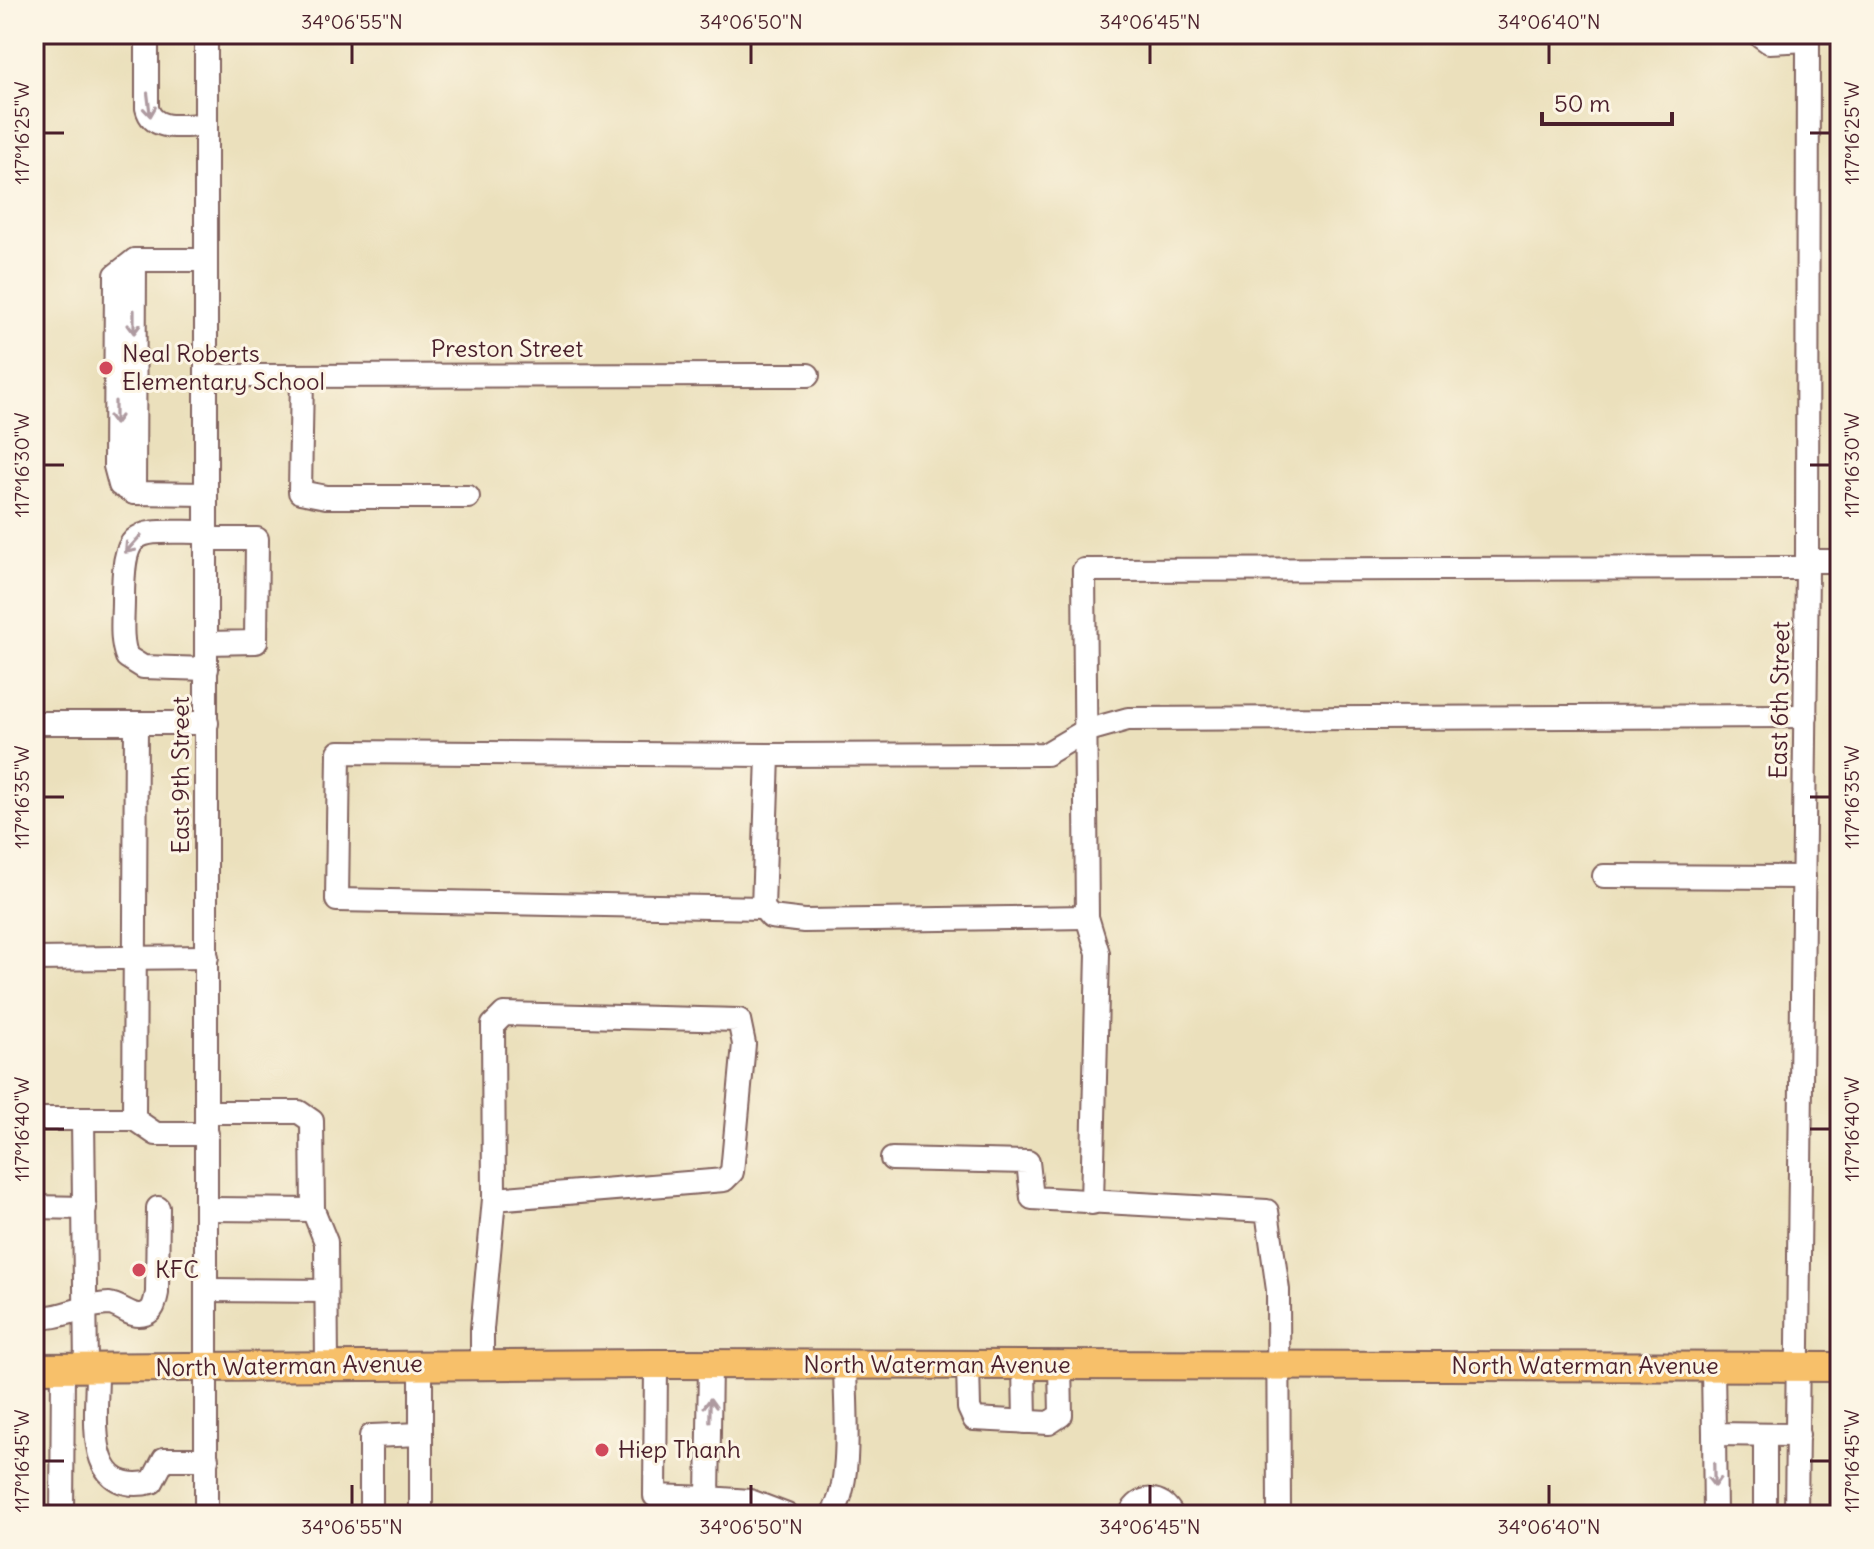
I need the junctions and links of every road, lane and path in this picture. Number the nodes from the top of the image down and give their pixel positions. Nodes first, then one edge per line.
1 (147, 34) edge
2 (206, 34) edge
3 (1758, 34) edge
4 (1808, 37) edge
5 (206, 125) junction
6 (206, 260) junction
7 (808, 375) dead end
8 (206, 376) junction
9 (302, 376) junction
10 (206, 494) junction
11 (468, 497) dead end
12 (206, 535) junction
13 (1840, 561) edge
14 (1807, 565) junction
15 (207, 643) junction
16 (207, 669) junction
17 (1806, 716) junction
18 (34, 723) edge
19 (136, 723) junction
20 (207, 723) junction
21 (1085, 731) junction
22 (768, 755) junction
23 (1604, 876) dead end
24 (1804, 877) junction
25 (763, 908) junction
26 (1087, 917) junction
27 (207, 957) junction
28 (134, 958) junction
29 (34, 959) edge
30 (34, 1119) edge
31 (83, 1119) junction
32 (134, 1119) junction
33 (207, 1123) junction
34 (892, 1159) dead end
35 (494, 1199) junction
36 (1092, 1203) junction
37 (34, 1207) edge
38 (85, 1208) junction
39 (158, 1208) dead end
40 (207, 1209) junction
41 (313, 1210) junction
42 (207, 1290) junction
43 (326, 1291) junction
44 (87, 1305) junction
45 (34, 1317) edge
46 (656, 1364) junction
47 (710, 1364) junction
48 (845, 1364) junction
49 (421, 1365) junction
50 (482, 1365) junction
51 (968, 1365) junction
52 (1024, 1365) junction
53 (1060, 1365) junction
54 (327, 1366) junction
55 (1281, 1366) junction
56 (1713, 1366) junction
57 (207, 1367) junction
58 (1800, 1367) junction
59 (1840, 1367) edge
60 (34, 1368) edge
61 (82, 1368) junction
62 (1025, 1422) junction
63 (421, 1434) junction
64 (1714, 1434) junction
65 (1765, 1435) junction
66 (1798, 1435) junction
67 (207, 1459) junction
68 (708, 1498) junction
69 (62, 1515) edge
70 (206, 1515) edge
71 (371, 1515) edge
72 (421, 1515) edge
73 (787, 1515) edge
74 (831, 1515) edge
75 (1130, 1515) edge
76 (1172, 1515) edge
77 (1279, 1515) edge
78 (1715, 1515) edge
79 (1765, 1515) edge
80 (1796, 1515) edge

1 -> 5 street
2 - 5 street, East 9th Street
3 - 4 street
4 - 14 street, East 6th Street
5 - 6 street, East 9th Street
6 - 8 street, East 9th Street
6 -> 10 street
7 - 9 street, Preston Street
8 - 9 street, Preston Street
8 - 10 street, East 9th Street
9 - 11 street
10 - 12 street, East 9th Street
12 - 15 street, East 9th Street
12 - 15 street
12 -> 16 street
13 - 14 street
14 - 17 street, East 6th Street
14 - 21 street
15 - 16 street, East 9th Street
16 - 20 street, East 9th Street
17 - 21 street
17 - 24 street, East 6th Street
18 - 19 street
19 - 20 street
19 - 28 street
20 - 27 street, East 9th Street
21 - 22 street
21 - 26 street
22 - 25 street
22 - 25 street
23 - 24 street
24 - 58 street, East 6th Street
25 - 26 street
26 - 36 street
27 - 28 street
27 - 33 street, East 9th Street
28 - 29 street
28 - 32 street
30 - 31 street
31 - 32 street
31 - 38 street
32 - 33 street
33 - 40 street, East 9th Street
33 - 41 street
34 - 36 street
35 - 35 street
35 - 50 street
36 - 55 street
37 - 38 street
38 - 44 street
39 - 44 street
40 - 41 street
40 - 42 street, East 9th Street
41 - 43 street
42 - 43 street
42 - 57 street, East 9th Street
43 - 54 street
44 - 45 street
44 - 61 street
46 - 47 main road, North Waterman Avenue
46 - 50 main road, North Waterman Avenue
46 - 68 street
47 - 48 main road, North Waterman Avenue
68 -> 47 street
48 - 51 main road, North Waterman Avenue
48 - 74 street
49 - 50 main road, North Waterman Avenue
49 - 54 main road, North Waterman Avenue
49 - 63 street
51 - 52 main road, North Waterman Avenue
51 - 62 street
52 - 53 main road, North Waterman Avenue
52 - 62 street
53 - 55 main road, North Waterman Avenue
53 - 62 street
54 - 57 main road, North Waterman Avenue
55 - 56 main road, North Waterman Avenue
55 - 77 street
56 - 58 main road, North Waterman Avenue
56 - 64 street
57 - 61 main road, North Waterman Avenue
57 - 67 street, East 9th Street
58 - 59 main road, North Waterman Avenue
58 - 66 street, East 6th Street
60 - 61 main road, North Waterman Avenue
61 - 67 street
61 - 69 street
63 - 71 street
63 - 72 street
64 - 65 street
64 -> 78 street
65 - 66 street
65 - 79 street
66 - 80 street, East 6th Street
67 - 70 street, East 9th Street
68 - 73 street
75 - 76 street

